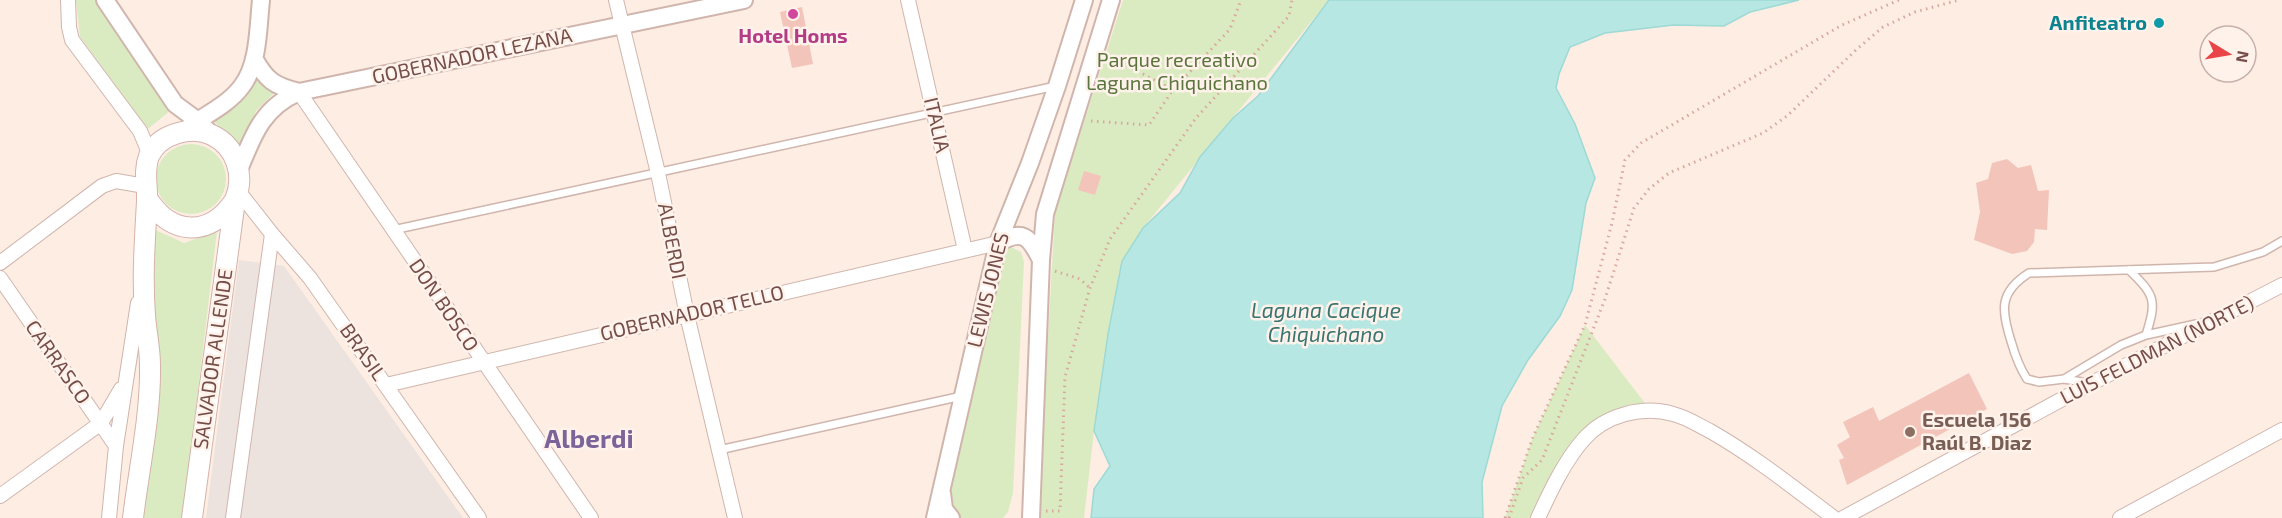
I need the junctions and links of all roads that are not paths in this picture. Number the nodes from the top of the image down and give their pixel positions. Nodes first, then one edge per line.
1 (68, 0) edge
2 (105, 0) edge
3 (261, 0) edge
4 (616, 0) edge
5 (744, 0) edge
6 (908, 0) edge
7 (1084, 0) edge
8 (1111, 0) edge
9 (622, 25) junction
10 (254, 58) junction
11 (1057, 86) junction
12 (299, 92) junction
13 (934, 113) junction
14 (197, 129) junction
15 (150, 155) junction
16 (239, 170) junction
17 (658, 173) junction
18 (146, 192) junction
19 (237, 196) junction
20 (393, 230) junction
21 (272, 234) junction
22 (2282, 242) edge
23 (998, 243) junction
24 (965, 250) junction
25 (0, 263) edge
26 (1047, 265) junction
27 (2128, 270) junction
28 (144, 271) junction
29 (0, 278) edge
30 (2282, 285) edge
31 (687, 315) junction
32 (2218, 319) junction
33 (2146, 335) junction
34 (482, 361) junction
35 (2064, 379) junction
36 (125, 382) junction
37 (2090, 384) junction
38 (386, 385) junction
39 (962, 396) junction
40 (101, 423) junction
41 (2282, 430) edge
42 (116, 446) junction
43 (718, 450) junction
44 (941, 489) junction
45 (0, 496) edge
46 (1035, 510) edge
47 (109, 518) edge
48 (133, 518) edge
49 (192, 518) edge
50 (233, 518) edge
51 (479, 518) edge
52 (591, 518) edge
53 (735, 518) edge
54 (935, 518) edge
55 (951, 518) edge
56 (1022, 518) edge
57 (1538, 518) edge
58 (1834, 518) edge
59 (1843, 518) edge
60 (2120, 518) edge

1 - 15 street
2 - 14 street
3 - 10 street
4 - 9 street, ALBERDI
5 - 9 street, GOBERNADOR LEZANA
6 - 13 street, ITALIA
7 - 11 street, LEWIS JONES
8 - 26 street
9 - 12 street, GOBERNADOR LEZANA
9 - 17 street, ALBERDI
10 - 12 street
10 - 14 street
11 - 13 lane
11 - 23 street, LEWIS JONES
12 - 16 street, GOBERNADOR LEZANA
12 - 20 street, DON BOSCO
13 - 17 lane
13 - 24 street, ITALIA
14 - 15 main road
14 - 16 main road
15 - 18 main road
16 - 19 main road, SALVADOR ALLENDE
17 - 20 lane
17 - 31 street, ALBERDI
18 - 19 main road
18 - 25 street
18 - 28 main road
19 - 21 street, BRASIL
19 - 49 main road, SALVADOR ALLENDE
20 - 34 street, DON BOSCO
21 - 38 street, BRASIL
21 - 50 street, SALVADOR ALLENDE
22 - 27 lane
23 - 24 street, GOBERNADOR TELLO
23 - 26 street
23 - 39 street, LEWIS JONES
24 - 31 street, GOBERNADOR TELLO
26 - 46 street
27 - 33 lane
27 - 35 lane
28 - 36 street
28 - 48 main road
29 - 40 street, CARRASCO
30 - 32 street, LUIS FELDMAN (NORTE)
31 - 34 street, GOBERNADOR TELLO
31 - 43 street, ALBERDI
32 - 33 lane
32 - 37 street, LUIS FELDMAN (NORTE)
33 - 35 lane
34 - 38 street, GOBERNADOR TELLO
34 - 52 street, DON BOSCO
35 - 37 lane
36 - 40 street
36 - 42 street
37 - 59 street, LUIS FELDMAN (NORTE)
38 - 51 street, BRASIL
39 - 43 lane
39 - 44 street, LEWIS JONES
40 - 42 street, CARRASCO
40 - 45 street
41 - 60 street
42 - 47 street
43 - 53 street, ALBERDI
44 - 54 street, LEWIS JONES
44 - 55 street
46 - 56 street
57 - 58 street

